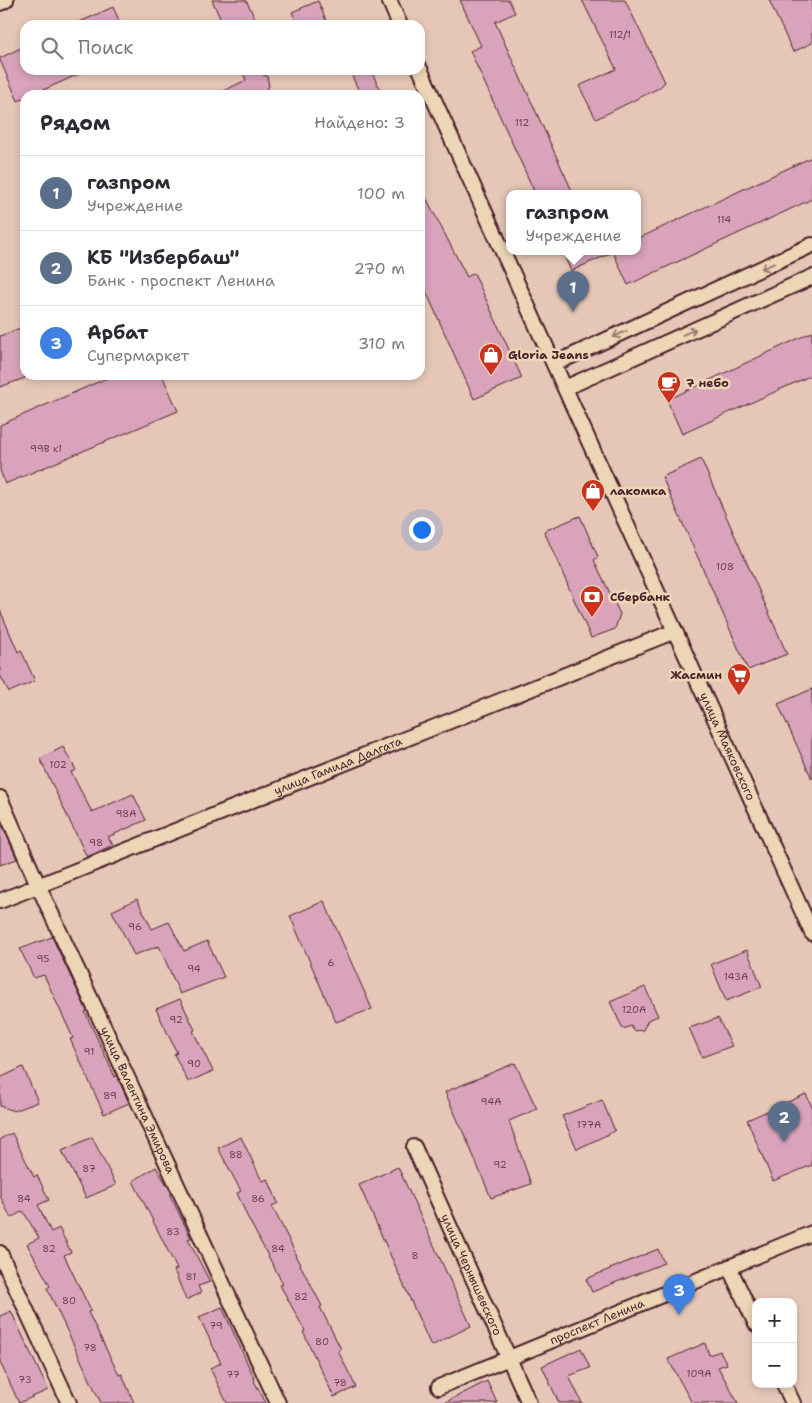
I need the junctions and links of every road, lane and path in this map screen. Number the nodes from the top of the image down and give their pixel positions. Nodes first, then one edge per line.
1 (6, 0) edge
2 (389, 0) edge
3 (0, 2) edge
4 (398, 20) edge
5 (423, 75) edge
6 (812, 245) edge
7 (812, 277) edge
8 (554, 364) junction
9 (565, 388) junction
10 (675, 631) junction
11 (0, 798) edge
12 (38, 885) junction
13 (0, 901) edge
14 (812, 933) edge
15 (414, 1147) dead end
16 (812, 1233) edge
17 (0, 1253) edge
18 (729, 1267) junction
19 (752, 1316) edge
20 (509, 1358) junction
21 (439, 1387) dead end
22 (786, 1388) edge
23 (69, 1403) edge
24 (278, 1403) edge
25 (529, 1403) edge
26 (793, 1403) edge

1 - 3 street
2 - 4 street
5 - 8 street, улица Маяковского
6 -> 8 street
9 -> 7 street
8 - 9 street, улица Маяковского
9 - 10 street, улица Маяковского
10 - 12 street, улица Гамида Далгата
10 - 14 street, улица Маяковского
11 - 12 street, улица Валентина Эмирова
12 - 13 street, улица Гамида Далгата
12 - 24 street, улица Валентина Эмирова
15 - 20 street, улица Чернышевского
16 - 18 street, проспект Ленина
17 - 23 street
18 - 19 street
18 - 20 street, проспект Ленина
20 - 21 street, проспект Ленина
20 - 25 street, улица Чернышевского
22 - 26 street

